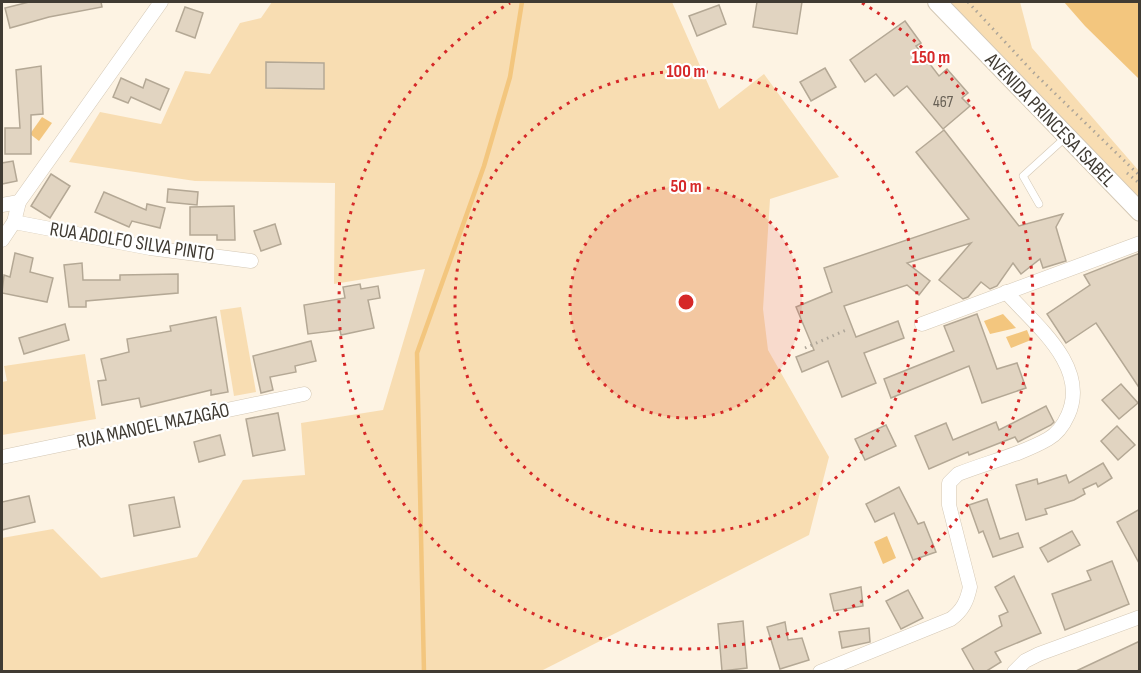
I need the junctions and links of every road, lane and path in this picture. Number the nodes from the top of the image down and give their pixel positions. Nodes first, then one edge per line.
1 (161, 2) edge
2 (937, 2) edge
3 (968, 2) edge
4 (1066, 136) junction
5 (1140, 176) edge
6 (19, 202) junction
7 (2, 204) edge
8 (1039, 204) dead end
9 (1140, 212) edge
10 (14, 222) junction
11 (2, 240) edge
12 (1140, 243) edge
13 (251, 261) dead end
14 (1006, 292) junction
15 (922, 324) dead end
16 (846, 330) dead end
17 (805, 348) dead end
18 (304, 394) dead end
19 (2, 457) edge
20 (1140, 617) edge
21 (820, 672) edge
22 (1014, 672) edge

1 - 6 street
2 - 4 main road, AVENIDA PRINCESA ISABEL
3 - 5 path
4 - 8 lane
4 - 9 main road, AVENIDA PRINCESA ISABEL
6 - 7 street
6 - 10 street
10 - 11 street
10 - 13 street, RUA ADOLFO SILVA PINTO
12 - 14 street
14 - 15 street
14 - 21 street
16 - 17 path
18 - 19 street, RUA MANOEL MAZAGÃO
20 - 22 street

